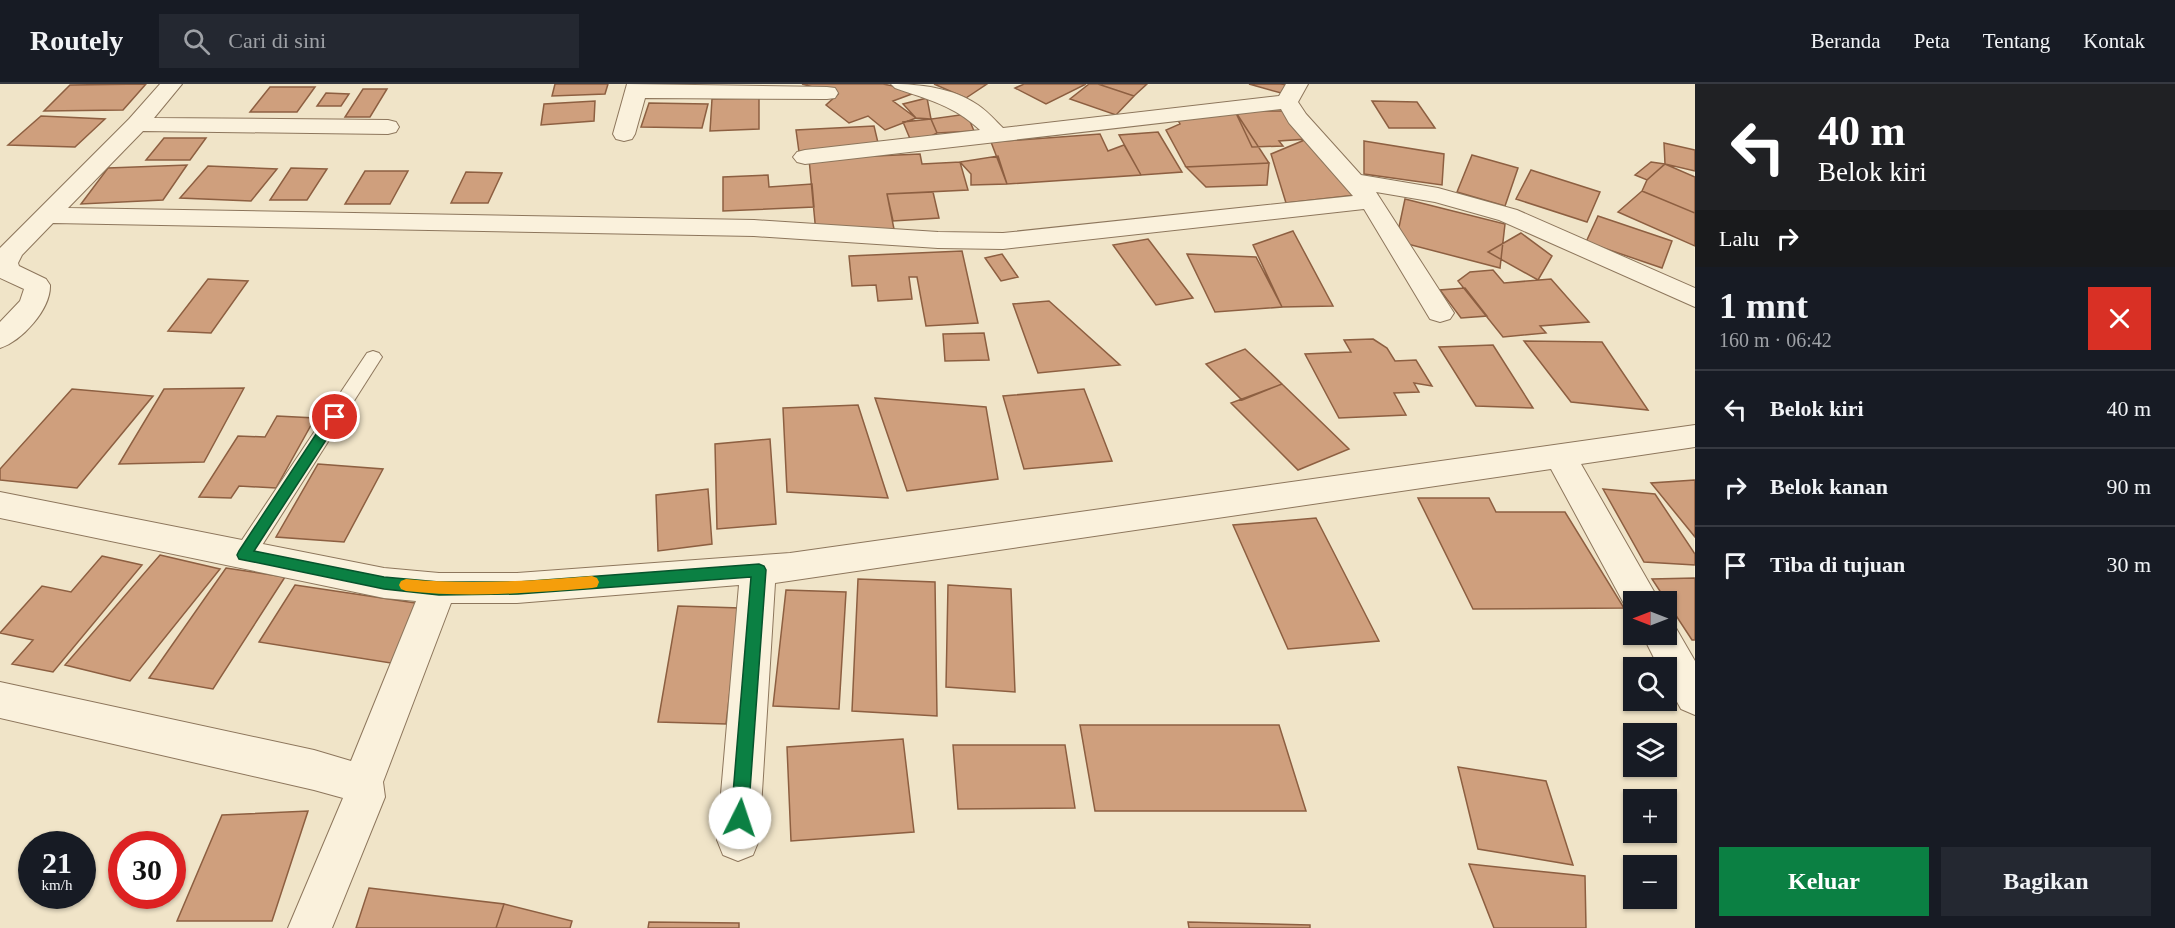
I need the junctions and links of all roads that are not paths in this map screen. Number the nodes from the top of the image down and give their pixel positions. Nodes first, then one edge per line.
1 (171, 84) edge
2 (902, 84) edge
3 (1245, 87) dead end
4 (637, 88) edge
5 (827, 93) dead end
6 (1290, 95) edge
7 (137, 124) junction
8 (388, 127) dead end
9 (624, 134) dead end
10 (999, 135) junction
11 (805, 157) dead end
12 (1354, 181) junction
13 (1371, 201) junction
14 (47, 214) junction
15 (1695, 298) edge
16 (1440, 314) dead end
17 (0, 338) edge
18 (374, 357) dead end
19 (1695, 436) edge
20 (1560, 456) junction
21 (0, 505) edge
22 (244, 555) junction
23 (759, 570) junction
24 (439, 588) junction
25 (1636, 591) edge
26 (1666, 645) edge
27 (1695, 697) edge
28 (0, 700) edge
29 (362, 784) junction
30 (738, 840) dead end
31 (310, 928) edge

1 - 7 street
2 - 10 street
3 - 6 street
4 - 5 street
4 - 9 street
6 - 10 street
6 - 12 street
7 - 8 street
7 - 14 street
10 - 11 street
12 - 13 street
12 - 15 street
13 - 14 street
13 - 16 street
14 - 17 street
18 - 22 lane
19 - 20 street
20 - 23 street
20 - 25 street
21 - 22 street
22 - 24 street
23 - 24 street
23 - 30 street
24 - 29 street
26 - 27 street
28 - 29 street
29 - 31 street

